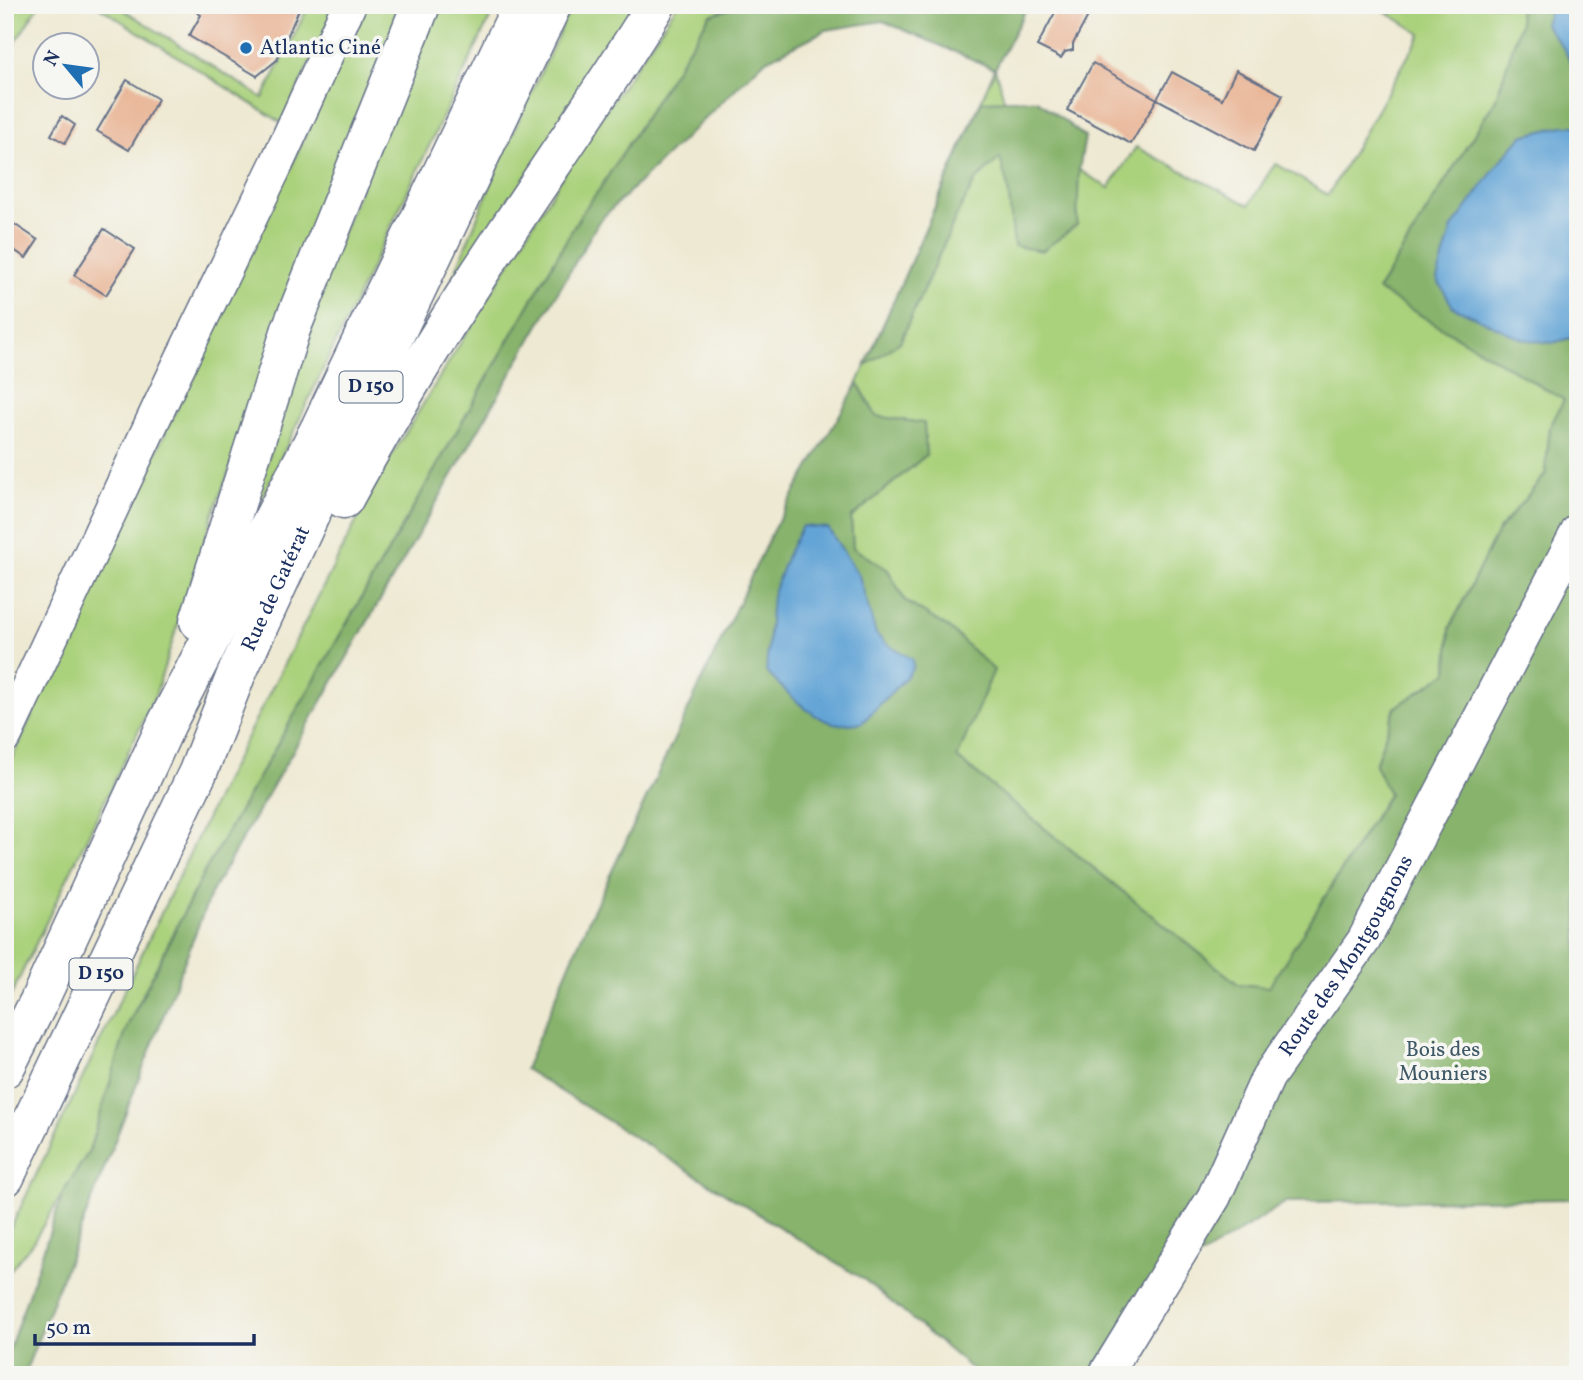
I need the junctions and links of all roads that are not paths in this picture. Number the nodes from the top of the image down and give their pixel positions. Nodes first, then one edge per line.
1 (349, 5) edge
2 (421, 5) edge
3 (522, 5) edge
4 (552, 5) edge
5 (656, 5) edge
6 (1578, 531) edge
7 (167, 723) junction
8 (5, 736) edge
9 (198, 772) junction
10 (5, 1068) edge
11 (5, 1177) edge
12 (1105, 1375) edge

1 - 8 street
2 - 7 main road
3 - 7 main road, Rue de Gatérat / D 150
4 - 9 main road, Rue de Gatérat / D 150
5 - 9 main road
6 - 12 street, Route des Montgougnons
7 - 10 main road, Rue de Gatérat / D 150
9 - 11 main road, Rue de Gatérat / D 150

